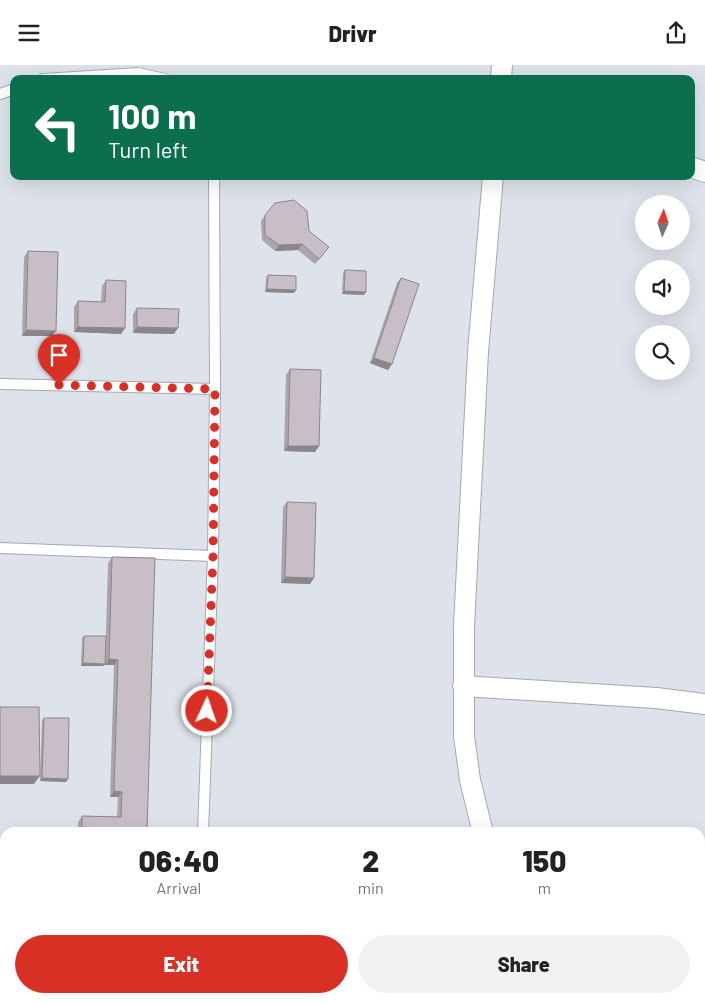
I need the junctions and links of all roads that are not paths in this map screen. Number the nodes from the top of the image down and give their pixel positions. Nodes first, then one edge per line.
1 (106, 75) edge
2 (147, 75) edge
3 (214, 180) edge
4 (493, 180) edge
5 (0, 384) edge
6 (215, 389) junction
7 (0, 548) edge
8 (213, 556) junction
9 (463, 686) junction
10 (705, 704) edge
11 (203, 827) edge
12 (482, 827) edge

1 - 2 lane
3 - 6 lane
4 - 9 street
5 - 6 lane
6 - 8 lane
7 - 8 lane
8 - 11 lane
9 - 10 street
9 - 12 street

